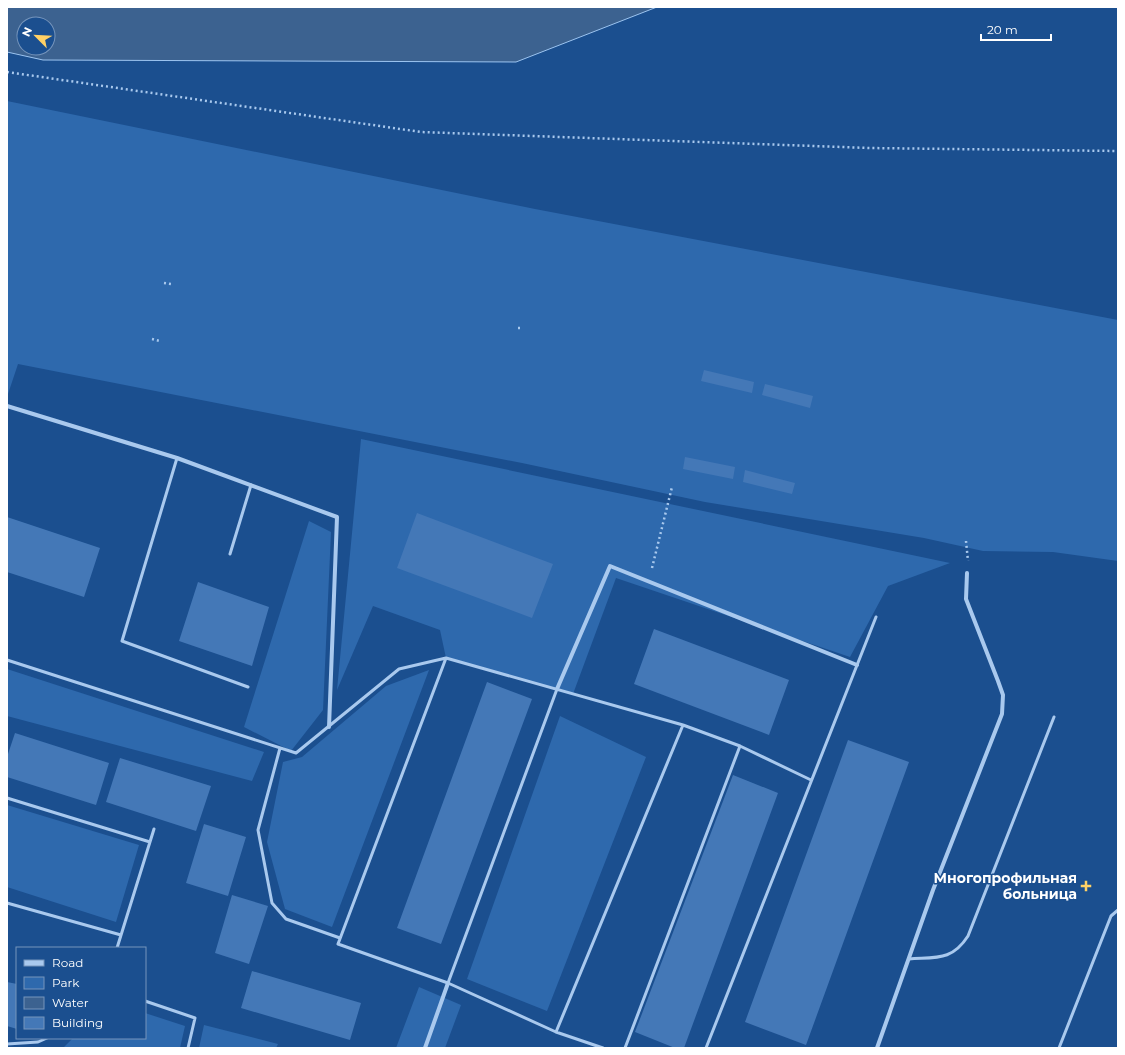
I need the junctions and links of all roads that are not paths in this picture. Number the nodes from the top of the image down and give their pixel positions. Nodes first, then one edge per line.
1 (7, 406) edge
2 (177, 458) junction
3 (251, 485) junction
4 (230, 554) dead end
5 (967, 573) road end
6 (876, 617) dead end
7 (446, 658) junction
8 (7, 660) edge
9 (857, 665) junction
10 (248, 687) dead end
11 (557, 690) junction
12 (1054, 717) dead end
13 (683, 725) junction
14 (328, 726) junction
15 (740, 746) junction
16 (280, 748) junction
17 (811, 780) junction
18 (7, 798) edge
19 (154, 829) dead end
20 (150, 842) junction
21 (7, 903) edge
22 (1118, 910) edge
23 (121, 935) junction
24 (340, 938) junction
25 (116, 947) edge
26 (909, 959) junction
27 (448, 983) junction
28 (146, 1001) edge
29 (556, 1032) junction
30 (46, 1039) edge
31 (7, 1044) edge
32 (188, 1048) edge
33 (425, 1048) edge
34 (603, 1048) edge
35 (625, 1048) edge
36 (706, 1048) edge
37 (877, 1048) edge
38 (1059, 1048) edge

1 - 2 street
2 - 3 street
2 - 10 lane
3 - 4 lane
3 - 14 street
5 - 26 street
6 - 9 lane
7 - 11 lane
7 - 14 lane
7 - 24 lane
8 - 16 lane
9 - 11 street
9 - 17 lane
11 - 13 lane
11 - 27 lane
12 - 26 lane
13 - 15 lane
13 - 29 lane
14 - 16 lane
15 - 17 lane
15 - 35 lane
16 - 24 lane
17 - 36 lane
18 - 20 lane
19 - 20 lane
20 - 23 lane
21 - 23 lane
22 - 38 lane
23 - 25 lane
24 - 27 lane
26 - 37 street
27 - 29 lane
27 - 33 street
28 - 32 lane
29 - 34 lane
30 - 31 lane

